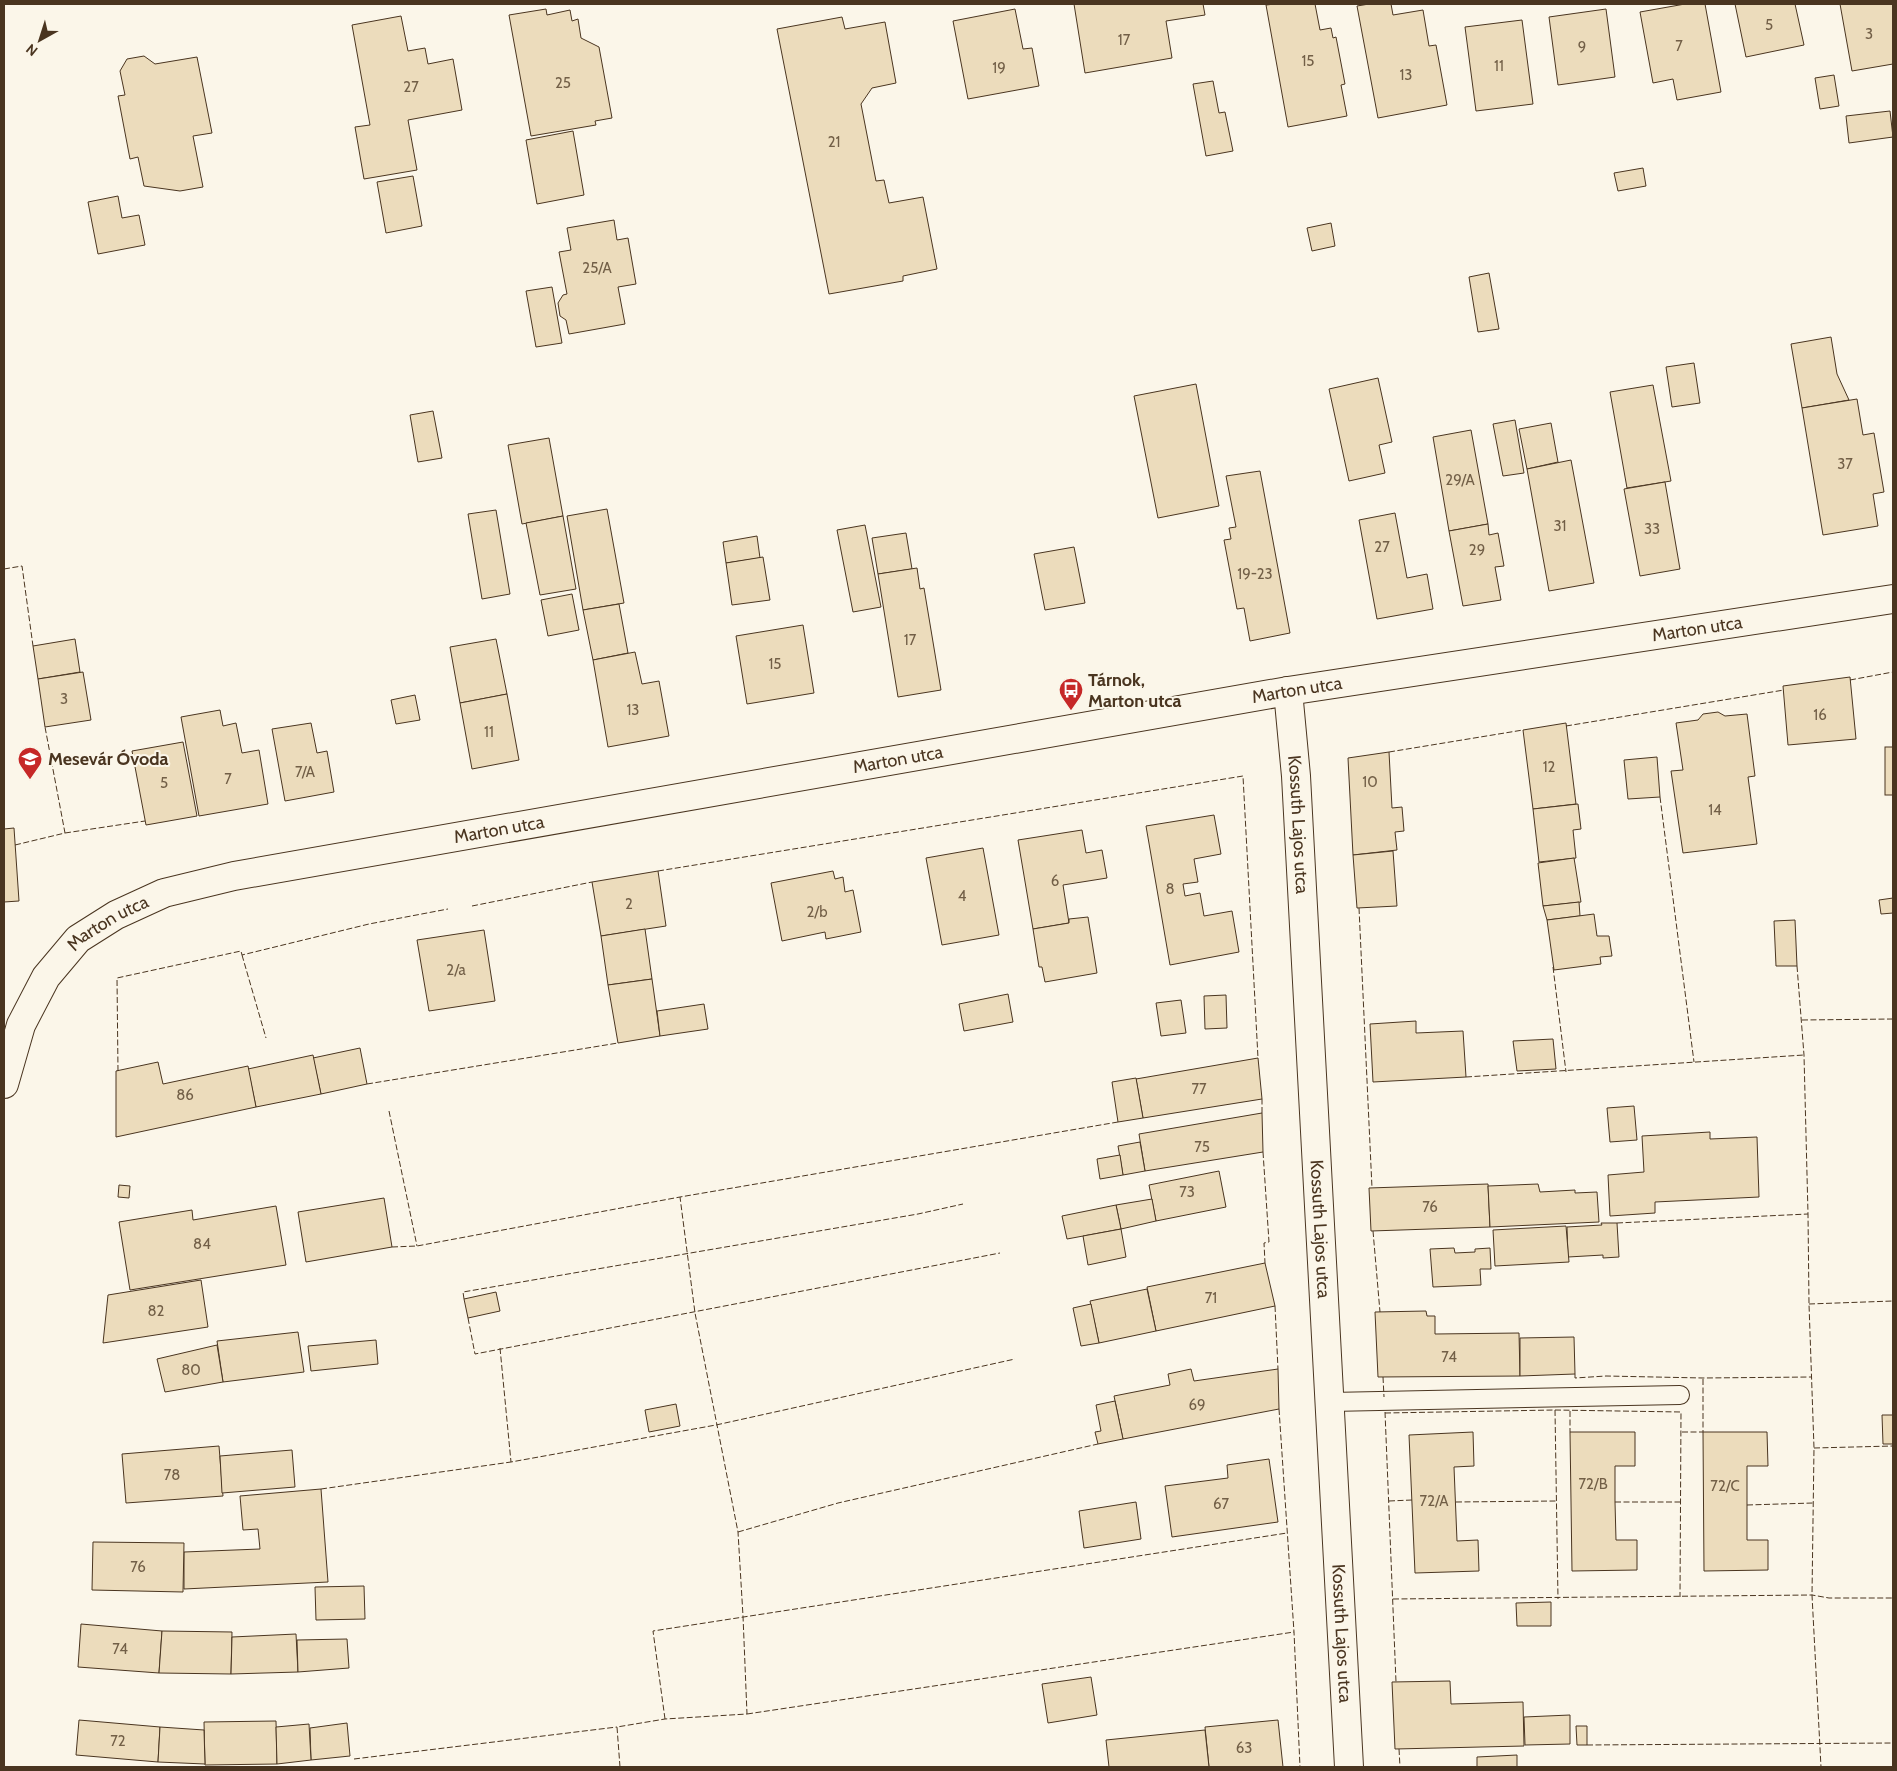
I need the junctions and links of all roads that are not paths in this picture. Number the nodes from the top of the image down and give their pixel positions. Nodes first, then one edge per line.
1 (1893, 598) edge
2 (1288, 691) junction
3 (4, 1084) edge
4 (1680, 1395) dead end
5 (1330, 1402) junction
6 (1349, 1767) edge

1 - 2 street, Marton utca
2 - 3 street, Marton utca
2 - 5 street, Kossuth Lajos utca
4 - 5 lane
5 - 6 street, Kossuth Lajos utca

